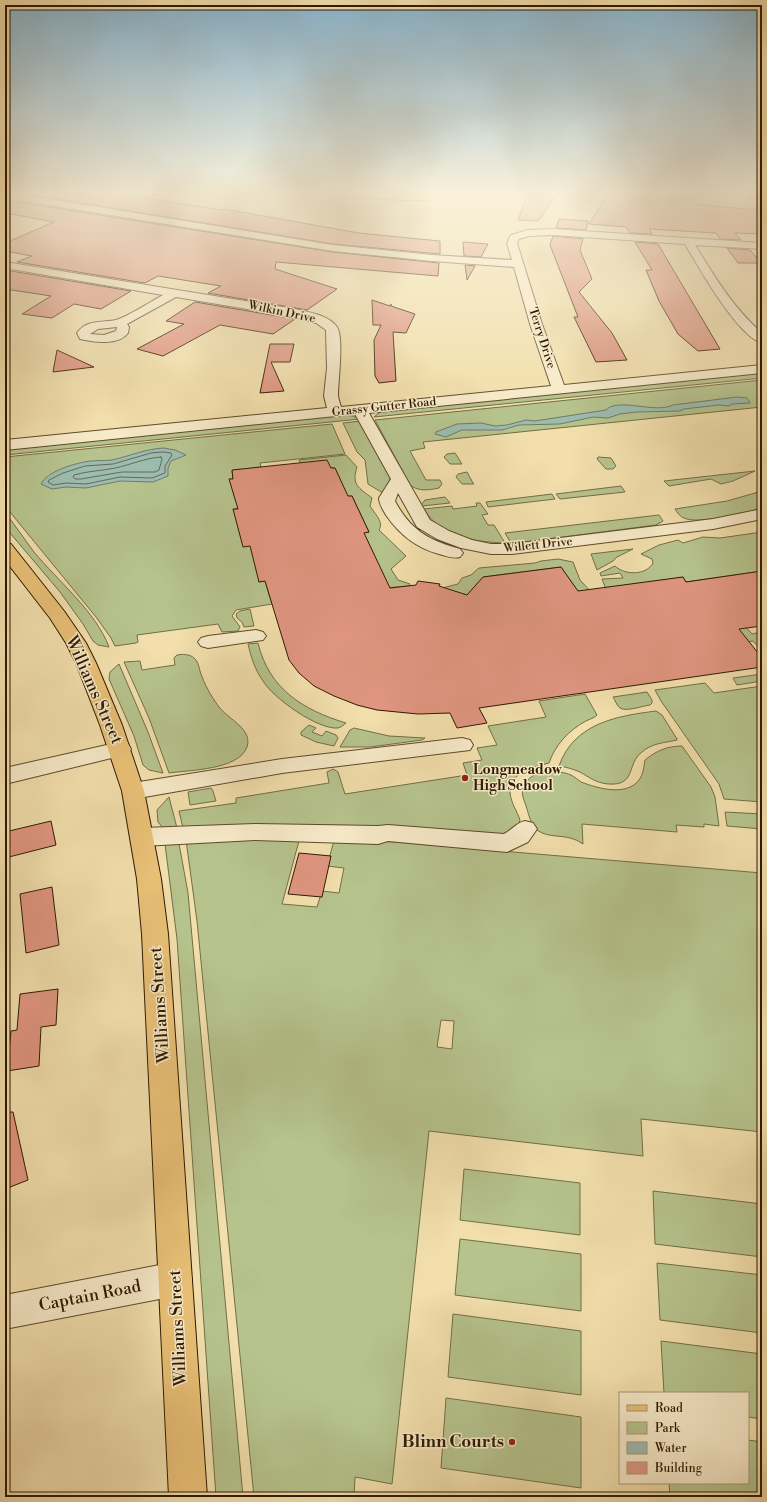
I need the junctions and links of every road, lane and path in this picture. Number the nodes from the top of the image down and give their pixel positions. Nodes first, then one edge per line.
1 (477, 261) edge
2 (518, 261) edge
3 (700, 261) edge
4 (519, 264) junction
5 (5, 265) edge
6 (174, 293) junction
7 (120, 323) dead end
8 (762, 339) edge
9 (762, 369) edge
10 (559, 390) junction
11 (360, 410) junction
12 (335, 412) junction
13 (5, 445) edge
14 (762, 514) edge
15 (5, 548) edge
16 (256, 636) dead end
17 (208, 642) dead end
18 (462, 745) dead end
19 (120, 749) junction
20 (5, 776) edge
21 (133, 791) junction
22 (525, 829) dead end
23 (142, 837) junction
24 (175, 1279) junction
25 (5, 1312) edge
26 (188, 1497) edge

1 - 4 street
2 - 4 street, Terry Drive
3 - 8 street
4 - 10 street, Terry Drive
5 - 6 street, Wilkin Drive
6 - 7 street
6 - 12 street, Wilkin Drive
9 - 10 street, Grassy Gutter Road
10 - 11 street, Grassy Gutter Road
11 - 12 street, Grassy Gutter Road
11 - 14 street, Willett Drive
12 - 13 street, Grassy Gutter Road
15 - 19 main road, Williams Street
16 - 17 street
18 - 21 street
19 - 20 street
19 - 21 main road, Williams Street
21 - 23 main road, Williams Street
22 - 23 street
23 - 24 main road, Williams Street
24 - 25 street, Captain Road
24 - 26 main road, Williams Street

